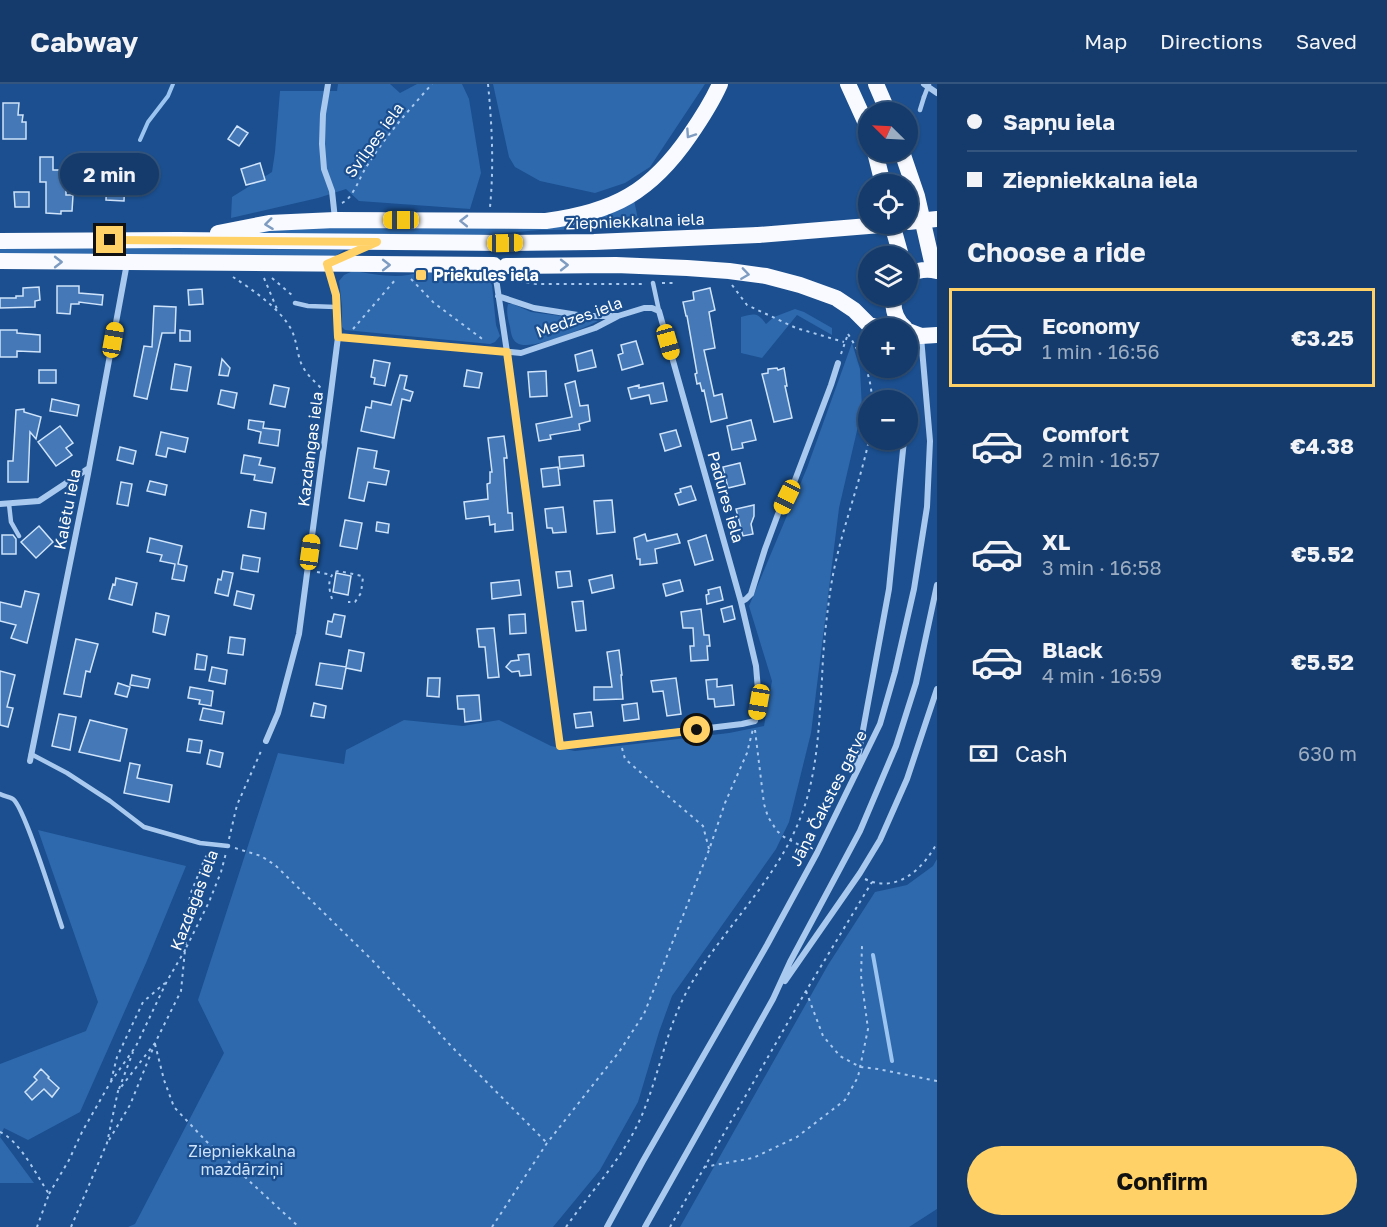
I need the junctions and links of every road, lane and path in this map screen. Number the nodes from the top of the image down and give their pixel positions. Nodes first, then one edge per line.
1 (328, 84) edge
2 (432, 84) edge
3 (488, 84) edge
4 (720, 84) edge
5 (848, 84) edge
6 (876, 84) edge
7 (924, 84) edge
8 (929, 84) edge
9 (937, 93) edge
10 (884, 102) edge
11 (858, 106) edge
12 (920, 110) dead end
13 (905, 162) edge
14 (334, 212) junction
15 (937, 219) edge
16 (489, 221) junction
17 (918, 221) edge
18 (858, 227) edge
19 (178, 240) junction
20 (0, 241) edge
21 (377, 242) junction
22 (0, 261) edge
23 (127, 262) junction
24 (327, 264) junction
25 (500, 265) junction
26 (918, 270) edge
27 (937, 270) edge
28 (229, 275) dead end
29 (262, 276) dead end
30 (270, 276) dead end
31 (396, 279) dead end
32 (411, 279) dead end
33 (729, 281) dead end
34 (653, 284) dead end
35 (498, 296) junction
36 (295, 303) joint
37 (336, 307) junction
38 (659, 311) junction
39 (278, 312) junction
40 (618, 316) junction
41 (862, 318) edge
42 (918, 333) edge
43 (342, 337) junction
44 (844, 342) junction
45 (499, 351) junction
46 (507, 352) junction
47 (838, 363) joint
48 (871, 390) edge
49 (331, 397) junction
50 (867, 450) edge
51 (903, 450) edge
52 (89, 468) junction
53 (0, 504) edge
54 (9, 504) junction
55 (19, 536) dead end
56 (308, 570) junction
57 (332, 575) junction
58 (937, 585) edge
59 (332, 599) dead end
60 (348, 602) dead end
61 (741, 602) junction
62 (937, 689) edge
63 (755, 721) junction
64 (619, 739) junction
65 (266, 741) joint
66 (31, 757) joint
67 (854, 775) junction
68 (0, 794) edge
69 (790, 840) junction
70 (937, 843) edge
71 (215, 845) junction
72 (228, 846) junction
73 (805, 848) dead end
74 (709, 850) junction
75 (865, 879) dead end
76 (872, 882) junction
77 (62, 927) dead end
78 (862, 946) dead end
79 (185, 950) junction
80 (167, 981) junction
81 (806, 990) junction
82 (773, 999) junction
83 (155, 1043) junction
84 (136, 1046) junction
85 (860, 1067) junction
86 (937, 1081) edge
87 (110, 1083) junction
88 (118, 1091) junction
89 (0, 1132) edge
90 (108, 1143) junction
91 (547, 1143) junction
92 (704, 1167) junction
93 (49, 1194) junction
94 (37, 1227) edge
95 (71, 1227) edge
96 (299, 1227) edge
97 (492, 1227) edge
98 (566, 1227) edge
99 (607, 1227) edge
100 (645, 1227) edge
101 (670, 1227) edge

1 - 14 street
2 - 14 path, Svilpes iela
3 - 16 path
4 -> 16 highway
5 - 11 highway
6 - 10 highway
7 - 9 street
8 - 12 lane, bridge
13 - 27 highway
16 -> 14 highway
14 -> 19 highway
15 - 17 highway, bridge
18 - 21 highway, Ziepniekkalna iela, bridge
19 - 20 highway, Ziepniekkalna iela
19 - 21 highway, Ziepniekkalna iela
21 - 24 highway, Ziepniekkalna iela
22 -> 23 highway, Ziepniekkalna iela
23 - 24 highway, Ziepniekkalna iela
23 - 52 street, Kalētu iela
24 -> 25 highway, Ziepniekkalna iela
24 - 37 street, Kazdangas iela
25 - 35 street
25 -> 41 highway, Ziepniekkalna iela
26 - 27 highway
28 - 39 path
29 - 39 path
30 - 36 path
31 - 43 path
32 - 45 path
33 - 44 path
34 - 38 lane, Padures iela
35 - 40 street
35 - 46 street
36 - 37 lane
37 - 43 street, Kazdangas iela
38 - 40 street, Medzes iela
38 - 61 street, Padures iela
39 - 49 path
40 - 46 street, Medzes iela
42 - 67 street, Jāņa Čakstes gatve
43 - 45 street, Medzes iela
43 - 49 street, Kazdangas iela
44 - 47 path
44 - 48 path
45 - 46 street, Medzes iela
46 - 64 street
47 - 61 street
49 - 56 street, Kazdangas iela
50 - 69 path
51 - 67 street
52 - 54 street
52 - 66 street, Kalētu iela
53 - 54 street
54 - 55 lane
56 - 57 path
56 - 65 street, Kazdangas iela
57 - 59 path
57 - 60 path
58 - 82 street
61 - 63 street, Padures iela
62 - 82 street
63 - 64 street
63 - 69 path
63 - 74 path
64 - 74 path
65 - 72 path, Kazdagas iela
66 - 71 lane
67 - 99 street, Jāņa Čakstes gatve
68 - 77 lane
69 - 73 path
69 - 98 path
70 - 76 path
71 - 72 lane
71 - 79 path
72 - 79 path, Kazdagas iela
72 - 91 path
74 - 91 path
75 - 76 path
76 - 81 path
78 - 85 path
79 - 80 path
79 - 83 path, Kazdagas iela
80 - 84 path
80 - 87 path
81 - 85 path
81 - 92 path
82 - 100 street
83 - 88 path, Kazdagas iela
83 - 90 path
83 - 96 path
84 - 87 path
84 - 88 path
85 - 86 path
85 - 92 path
87 - 93 path
88 - 90 path, Kazdagas iela
89 - 93 path
90 - 95 path, Kazdagas iela
91 - 97 path
92 - 101 path
93 - 94 path

